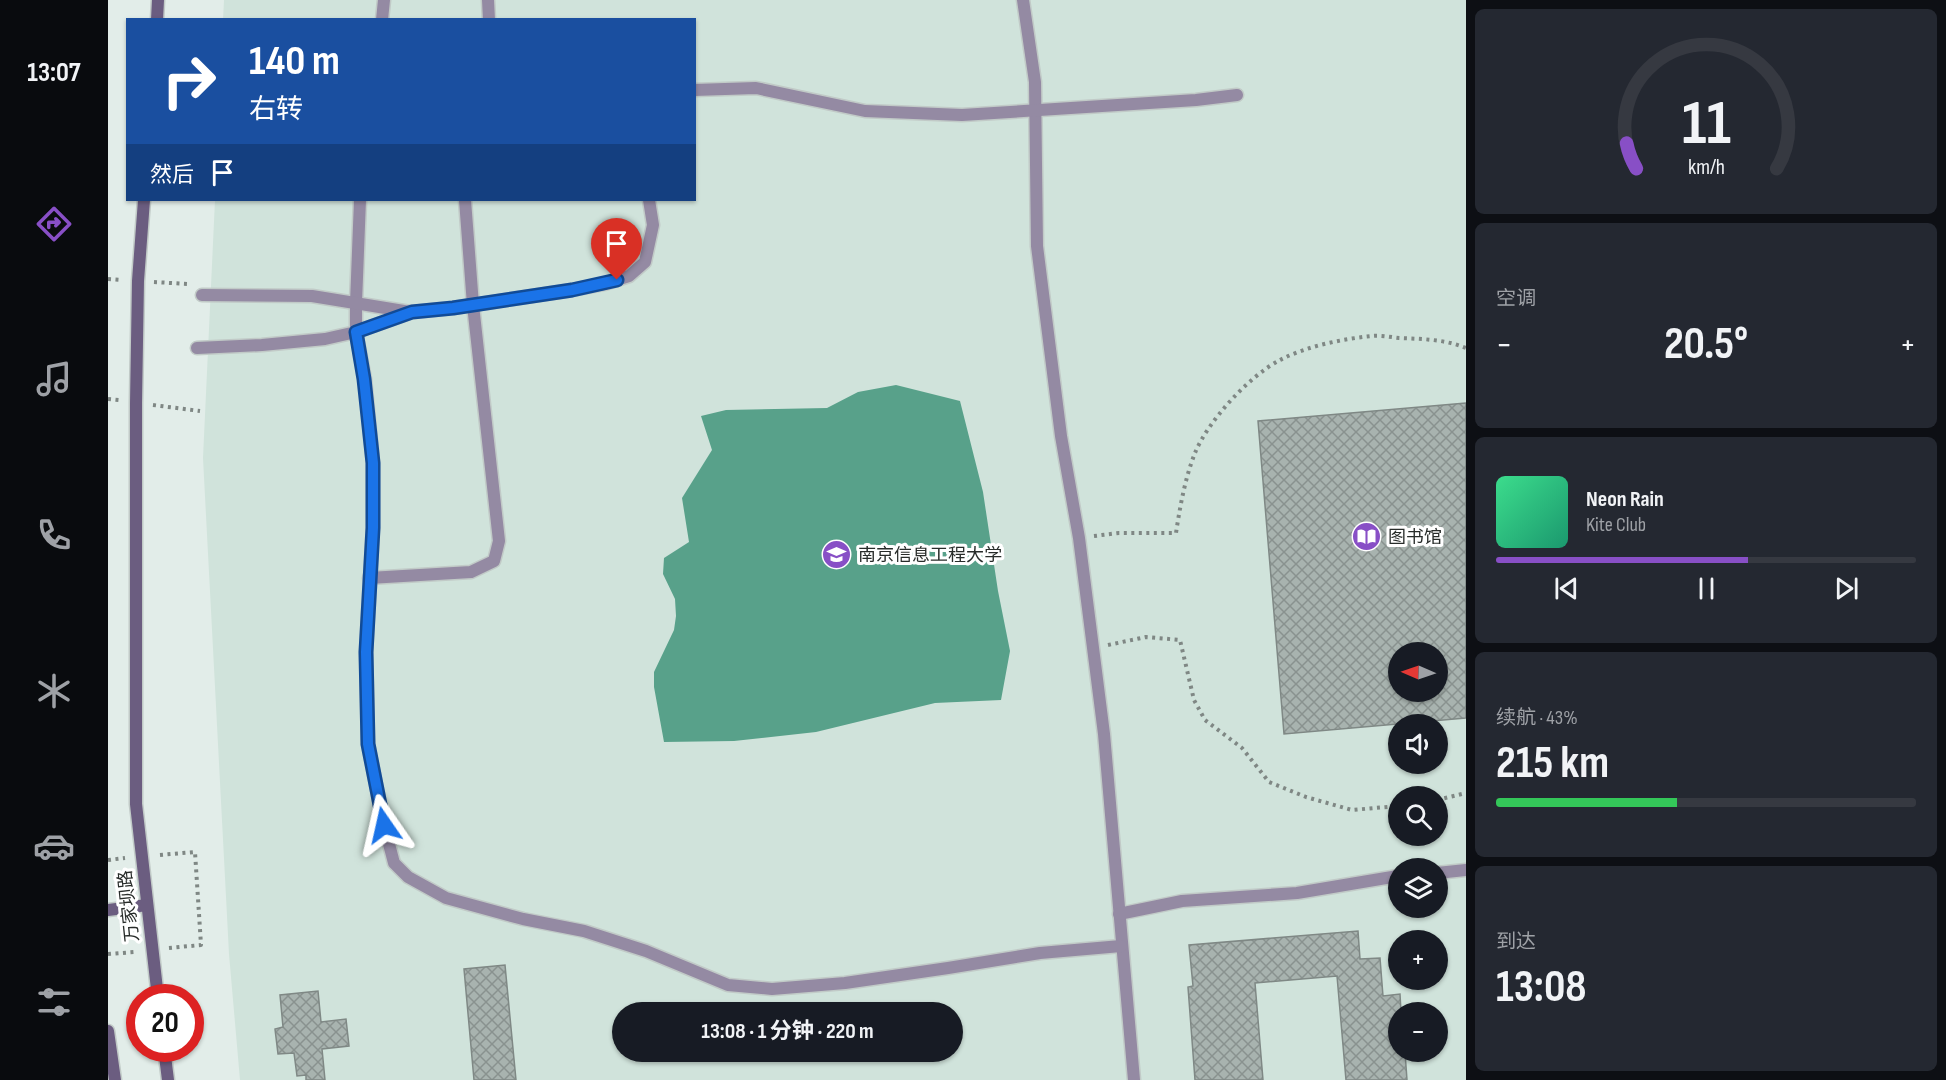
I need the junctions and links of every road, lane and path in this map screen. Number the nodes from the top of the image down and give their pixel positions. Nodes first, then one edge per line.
1 (158, 0) edge
2 (384, 0) edge
3 (488, 0) edge
4 (1023, 0) edge
5 (157, 18) edge
6 (382, 18) edge
7 (489, 18) edge
8 (696, 90) edge
9 (1237, 95) dead end
10 (144, 201) edge
11 (360, 201) edge
12 (465, 201) edge
13 (649, 201) edge
14 (202, 295) dead end
15 (356, 303) junction
16 (473, 305) junction
17 (412, 312) junction
18 (356, 332) junction
19 (197, 348) dead end
20 (1466, 348) edge
21 (1079, 538) junction
22 (369, 578) junction
23 (1094, 648) junction
24 (1466, 793) edge
25 (1448, 797) edge
26 (1388, 807) edge
27 (142, 857) junction
28 (108, 860) edge
29 (1466, 870) edge
30 (1448, 872) edge
31 (1388, 878) edge
32 (147, 905) junction
33 (108, 910) edge
34 (1119, 914) junction
35 (1122, 946) junction
36 (152, 950) junction
37 (108, 954) edge
38 (156, 984) edge
39 (108, 1030) edge
40 (166, 1062) edge
41 (115, 1080) edge
42 (168, 1080) edge
43 (1134, 1080) edge

1 - 5 main road
2 - 6 lane
3 - 7 lane
4 - 21 lane
8 - 9 lane
10 - 27 main road, 万家坝路
11 - 15 lane
12 - 16 lane
13 - 16 lane
14 - 15 lane
15 - 17 lane
15 - 18 lane
16 - 17 lane
16 - 22 lane
17 - 18 lane
18 - 19 lane
18 - 22 lane
20 - 21 path
21 - 23 lane
22 - 35 lane
23 - 26 path
23 - 34 lane
24 - 25 path
27 - 28 path
27 - 32 main road, 万家坝路
27 - 36 path
29 - 30 lane
31 - 34 lane
32 - 33 main road
32 - 36 main road, 万家坝路
34 - 35 lane
35 - 43 lane
36 - 37 path
36 - 38 main road, 万家坝路
39 - 41 main road
40 - 42 main road

